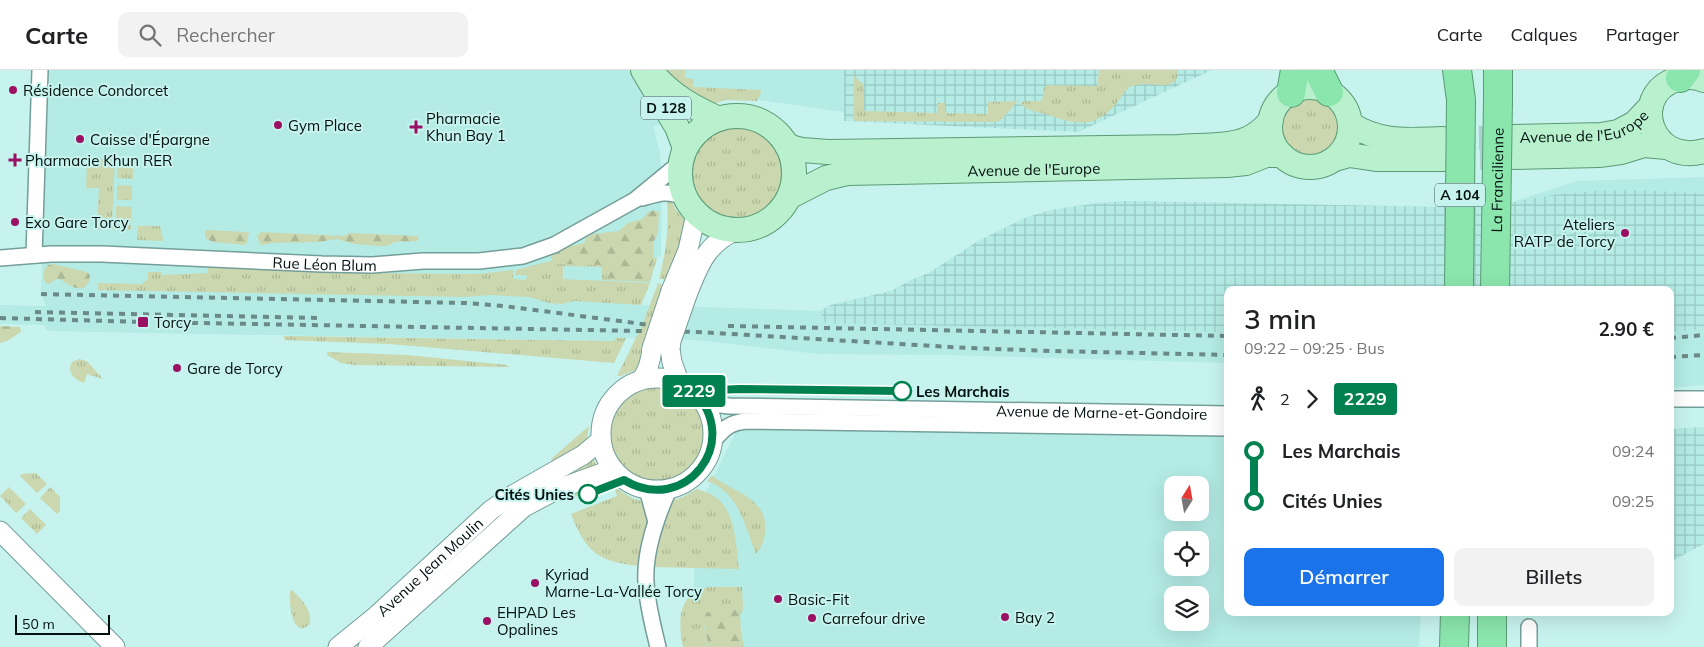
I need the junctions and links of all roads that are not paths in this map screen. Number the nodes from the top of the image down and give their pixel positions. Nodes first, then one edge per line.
1 (40, 70) edge
2 (643, 70) edge
3 (650, 70) edge
4 (1457, 70) edge
5 (1462, 70) edge
6 (1486, 70) edge
7 (1498, 70) edge
8 (1690, 76) edge
9 (1293, 81) edge
10 (1324, 81) edge
11 (1482, 100) junction
12 (1651, 106) junction
13 (719, 119) junction
14 (1271, 120) junction
15 (1350, 124) junction
16 (787, 146) junction
17 (1666, 147) junction
18 (1704, 151) edge
19 (683, 155) junction
20 (1282, 155) junction
21 (1335, 158) junction
22 (789, 197) junction
23 (635, 200) junction
24 (690, 206) junction
25 (735, 230) junction
26 (34, 255) junction
27 (0, 258) edge
28 (1459, 286) edge
29 (1495, 286) edge
30 (679, 293) junction
31 (661, 348) junction
32 (642, 379) junction
33 (678, 382) junction
34 (1704, 398) edge
35 (1674, 399) edge
36 (704, 403) junction
37 (1224, 414) edge
38 (1224, 428) edge
39 (601, 440) junction
40 (713, 441) junction
41 (613, 469) junction
42 (670, 488) junction
43 (646, 489) junction
44 (656, 522) junction
45 (0, 531) edge
46 (1455, 616) edge
47 (1479, 616) edge
48 (1492, 616) edge
49 (1529, 627) dead end
50 (115, 647) edge
51 (338, 647) edge
52 (368, 647) edge
53 (658, 647) edge
54 (1454, 647) edge
55 (1479, 647) edge
56 (1492, 647) edge
57 (1529, 647) edge

1 - 26 street
2 - 19 main road, D 128
3 - 13 main road, D 128
4 - 11 highway
5 - 11 highway, La Francilienne / A 104
6 - 11 main road
7 - 11 highway, La Francilienne / A 104
8 - 12 main road, Avenue de l'Europe
9 - 10 main road, Avenue de l'Europe
9 - 14 main road, Avenue de l'Europe
10 - 15 main road, Avenue de l'Europe
11 - 28 highway, La Francilienne / A 104, bridge
11 - 29 highway, La Francilienne / A 104, bridge
12 - 17 main road, Avenue de l'Europe
12 - 17 main road, Avenue de l'Europe
13 - 16 main road
13 - 19 main road
14 - 16 main road, Avenue de l'Europe
14 - 20 main road
15 - 21 main road
15 - 21 main road
16 - 22 main road
17 - 18 main road, Avenue de l'Europe
19 - 23 street, Rue Léon Blum
19 - 24 main road
20 - 21 main road
20 - 22 main road, Avenue de l'Europe
22 - 25 main road
23 - 24 street, Rue Léon Blum
23 - 26 street, Rue Léon Blum
24 - 25 main road
24 - 30 street
25 - 30 street
26 - 27 street, Rue Léon Blum
30 - 31 street, bridge
31 - 32 street
31 - 33 street
32 - 33 street
32 - 39 street
33 - 36 street
34 - 35 street
36 - 37 street, Avenue de Marne-et-Gondoire
36 - 40 street
38 - 40 street, Avenue de Marne-et-Gondoire
39 - 41 street
39 - 51 street, Avenue Jean Moulin
40 - 42 street
41 - 43 street
41 - 52 street, Avenue Jean Moulin
42 - 43 street
42 - 44 street
43 - 44 street
44 - 53 street
45 - 50 street
46 - 54 highway
47 - 55 main road
48 - 56 highway
49 - 57 street

